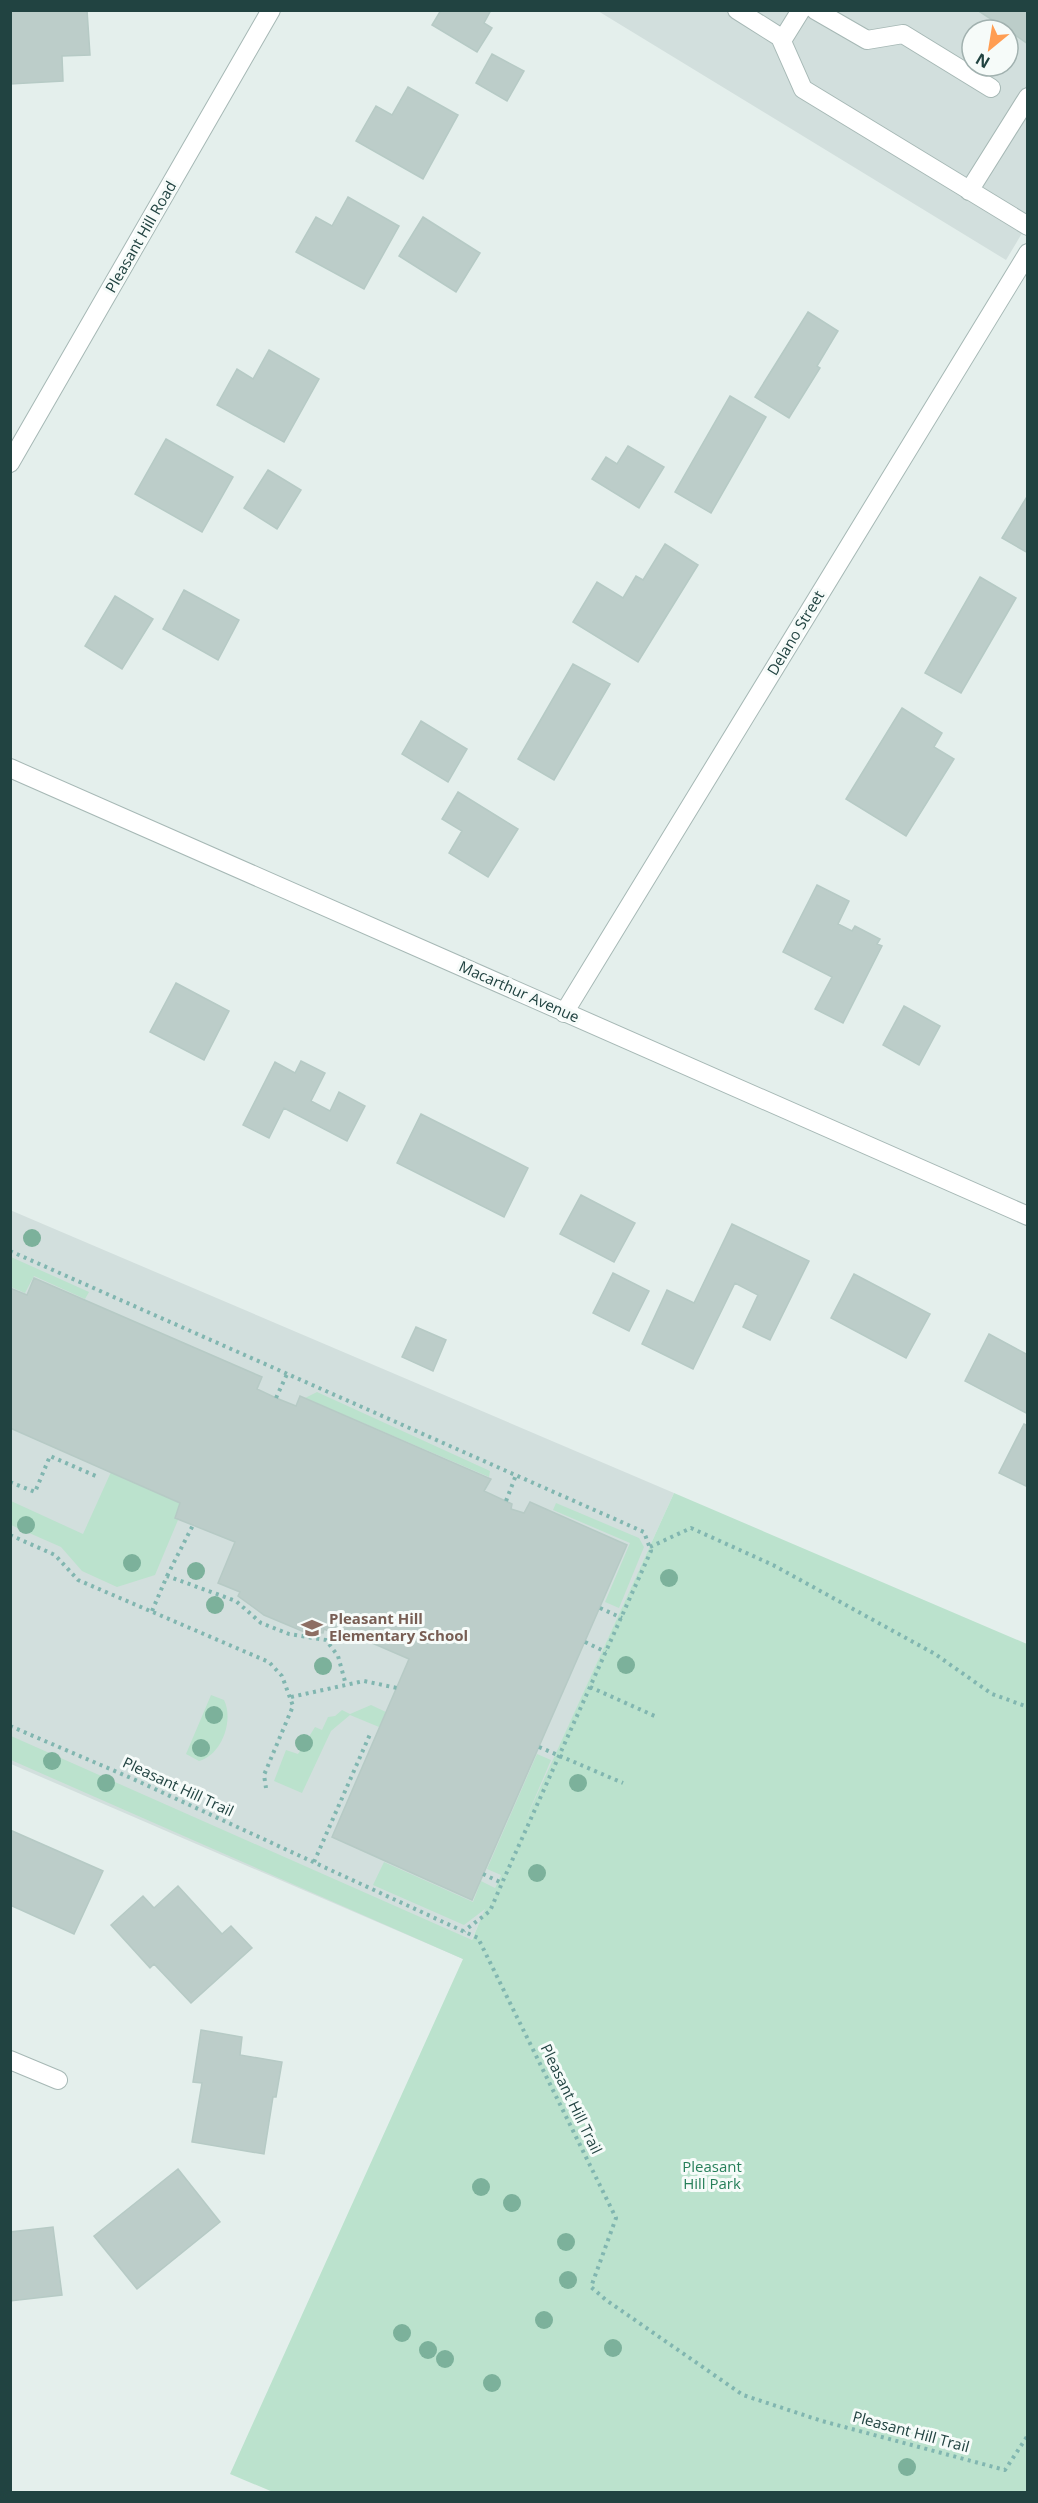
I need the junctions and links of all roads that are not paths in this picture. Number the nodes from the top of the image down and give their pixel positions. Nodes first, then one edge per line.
1 (271, 10) edge
2 (737, 10) edge
3 (801, 10) edge
4 (815, 10) edge
5 (780, 37) junction
6 (991, 88) dead end
7 (1028, 97) edge
8 (969, 191) junction
9 (1028, 226) edge
10 (1028, 253) edge
11 (10, 463) edge
12 (10, 768) edge
13 (564, 1013) junction
14 (1028, 1216) edge
15 (10, 2060) edge
16 (58, 2080) dead end

1 - 11 street, Pleasant Hill Road
2 - 5 street
3 - 5 street
4 - 6 street
5 - 8 street
7 - 8 street
8 - 9 street
10 - 13 street, Delano Street
12 - 13 street, Macarthur Avenue
13 - 14 street, Macarthur Avenue
15 - 16 street

